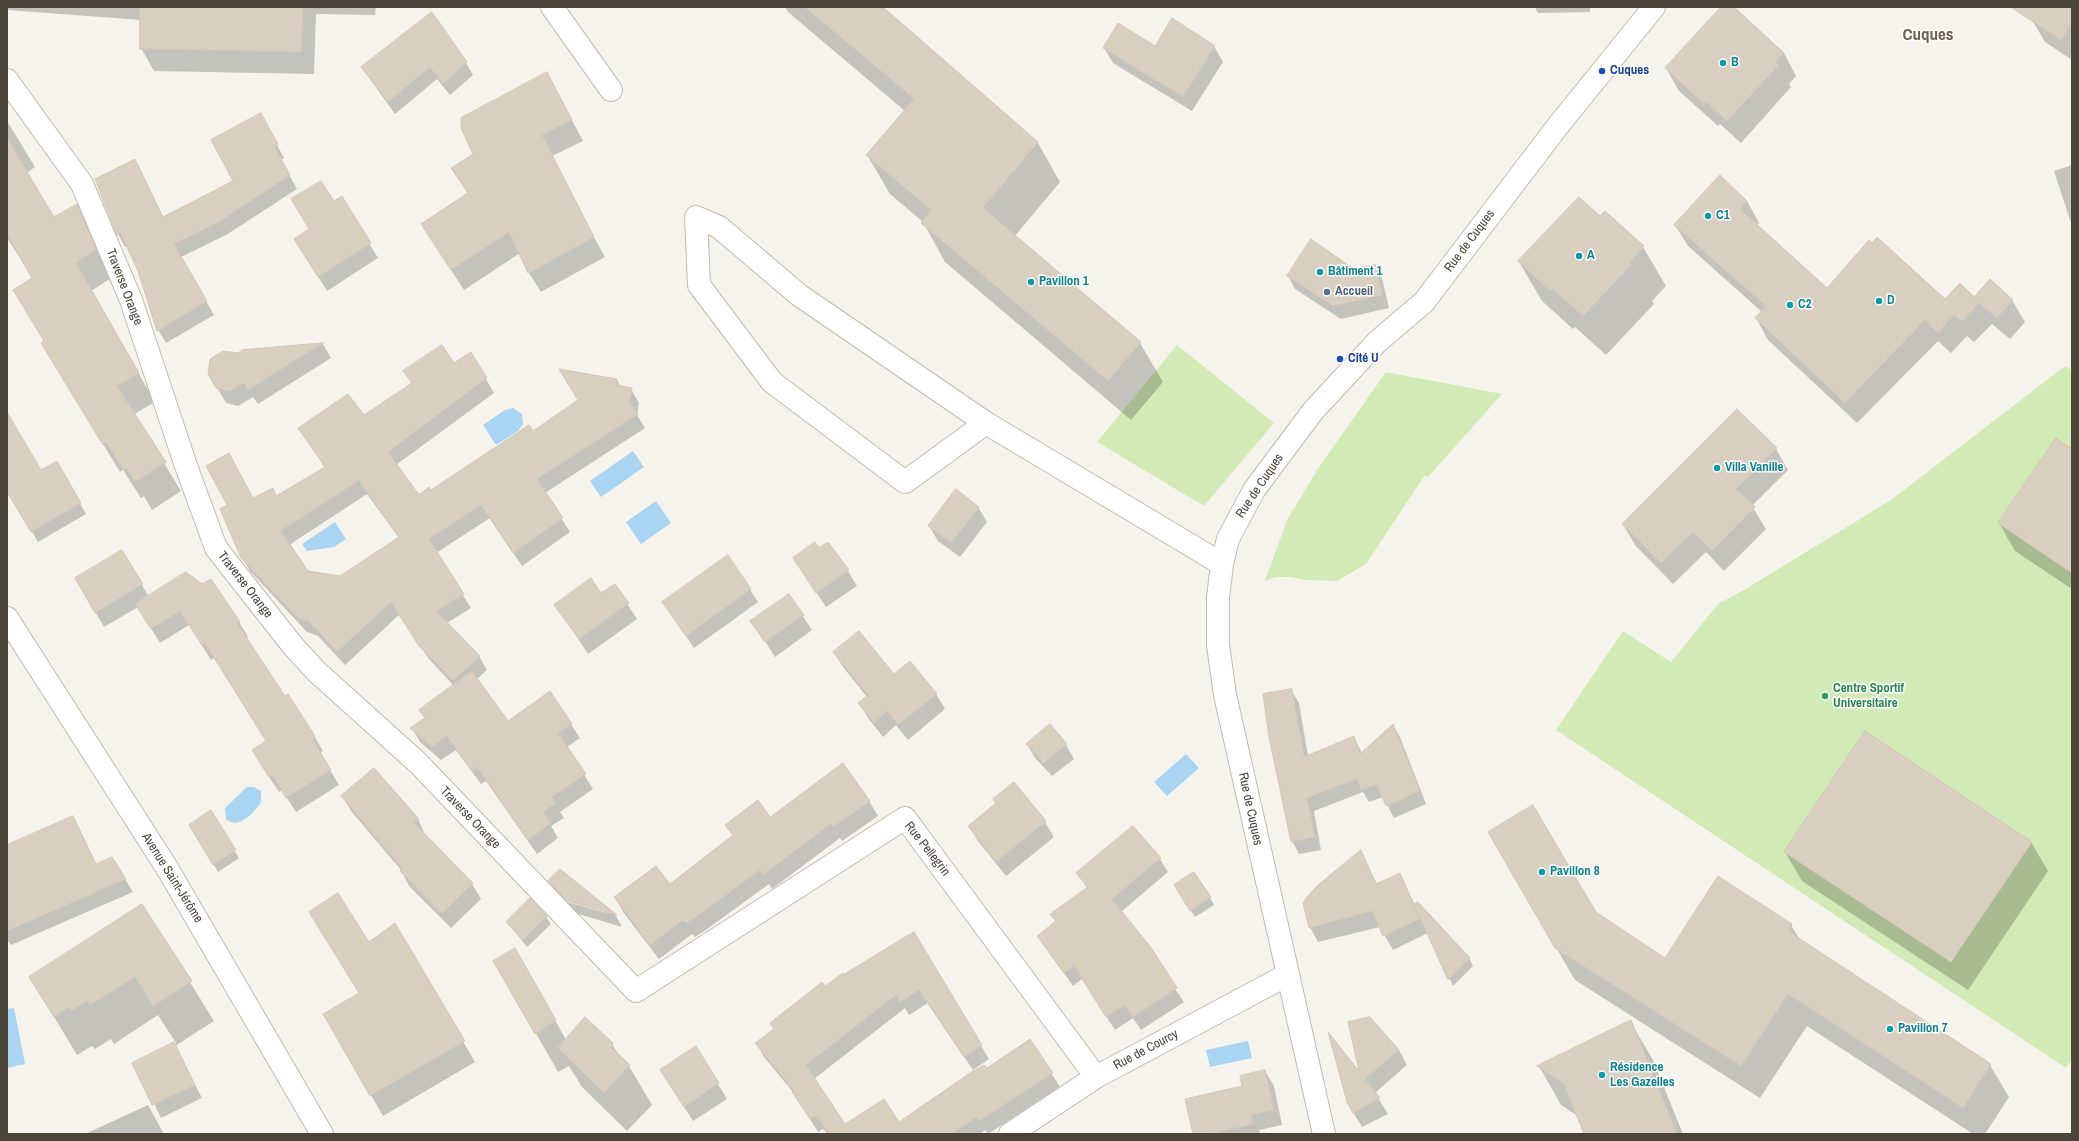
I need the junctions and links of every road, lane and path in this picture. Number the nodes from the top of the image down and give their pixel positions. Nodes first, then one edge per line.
1 (552, 7) edge
2 (1654, 7) edge
3 (7, 80) edge
4 (612, 90) dead end
5 (986, 423) junction
6 (1222, 564) junction
7 (9, 622) edge
8 (1287, 975) junction
9 (636, 991) joint
10 (1096, 1077) junction
11 (322, 1134) edge
12 (1010, 1134) edge
13 (1324, 1134) edge

1 - 4 street
2 - 6 street, Rue de Cuques
3 - 9 street, Traverse Orange
5 - 5 street
5 - 6 street
6 - 8 street, Rue de Cuques
7 - 11 street, Avenue Saint-Jérôme
8 - 10 street, Rue de Courcy
8 - 13 street, Rue de Cuques
9 - 10 street, Rue Pellegrin
10 - 12 street, Rue de Courcy

